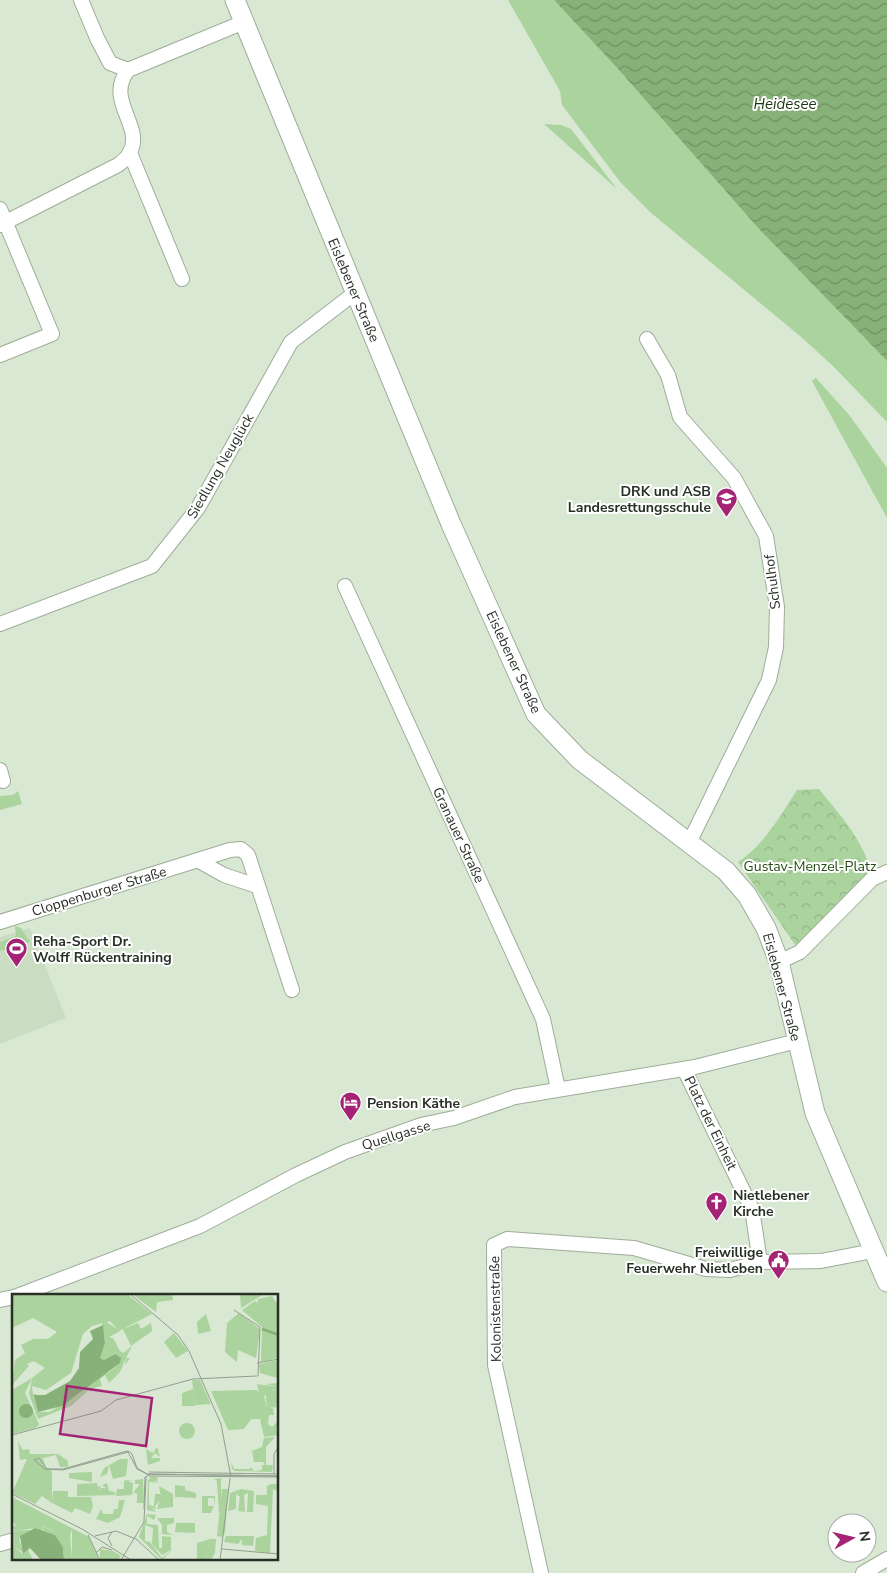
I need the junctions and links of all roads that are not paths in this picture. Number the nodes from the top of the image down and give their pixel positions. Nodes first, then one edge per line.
1 (81, 0) edge
2 (235, 0) edge
3 (244, 22) junction
4 (128, 70) junction
5 (130, 153) junction
6 (2, 218) edge
7 (182, 279) dead end
8 (356, 292) junction
9 (647, 339) dead end
10 (0, 355) edge
11 (345, 586) dead end
12 (0, 624) edge
13 (689, 843) junction
14 (199, 861) junction
15 (887, 872) edge
16 (257, 886) junction
17 (0, 922) edge
18 (779, 962) junction
19 (292, 990) dead end
20 (797, 1041) junction
21 (689, 1068) junction
22 (558, 1089) junction
23 (872, 1251) junction
24 (760, 1262) junction
25 (887, 1282) edge
26 (20, 1294) edge
27 (887, 1559) edge
28 (541, 1573) edge
29 (864, 1573) edge

1 - 4 street
2 - 3 street, Eislebener Straße
3 - 4 street
3 - 8 street, Eislebener Straße
4 - 5 street
5 - 6 street
5 - 7 street
6 - 10 street
8 - 12 street, Siedlung Neuglück
8 - 13 street, Eislebener Straße
9 - 13 street, Schulhof
11 - 22 street, Granauer Straße
13 - 18 street, Eislebener Straße
14 - 16 street
14 - 16 street, Cloppenburger Straße
14 - 17 street, Cloppenburger Straße
15 - 18 street
16 - 19 street, Cloppenburger Straße
18 - 20 street, Eislebener Straße
20 - 21 street, Quellgasse
20 - 23 street, Eislebener Straße
21 - 22 street, Quellgasse
21 - 24 street, Platz der Einheit
22 - 26 street, Quellgasse
23 - 24 street
23 - 25 street, Eislebener Straße
24 - 28 street, Kolonistenstraße
27 - 29 street

